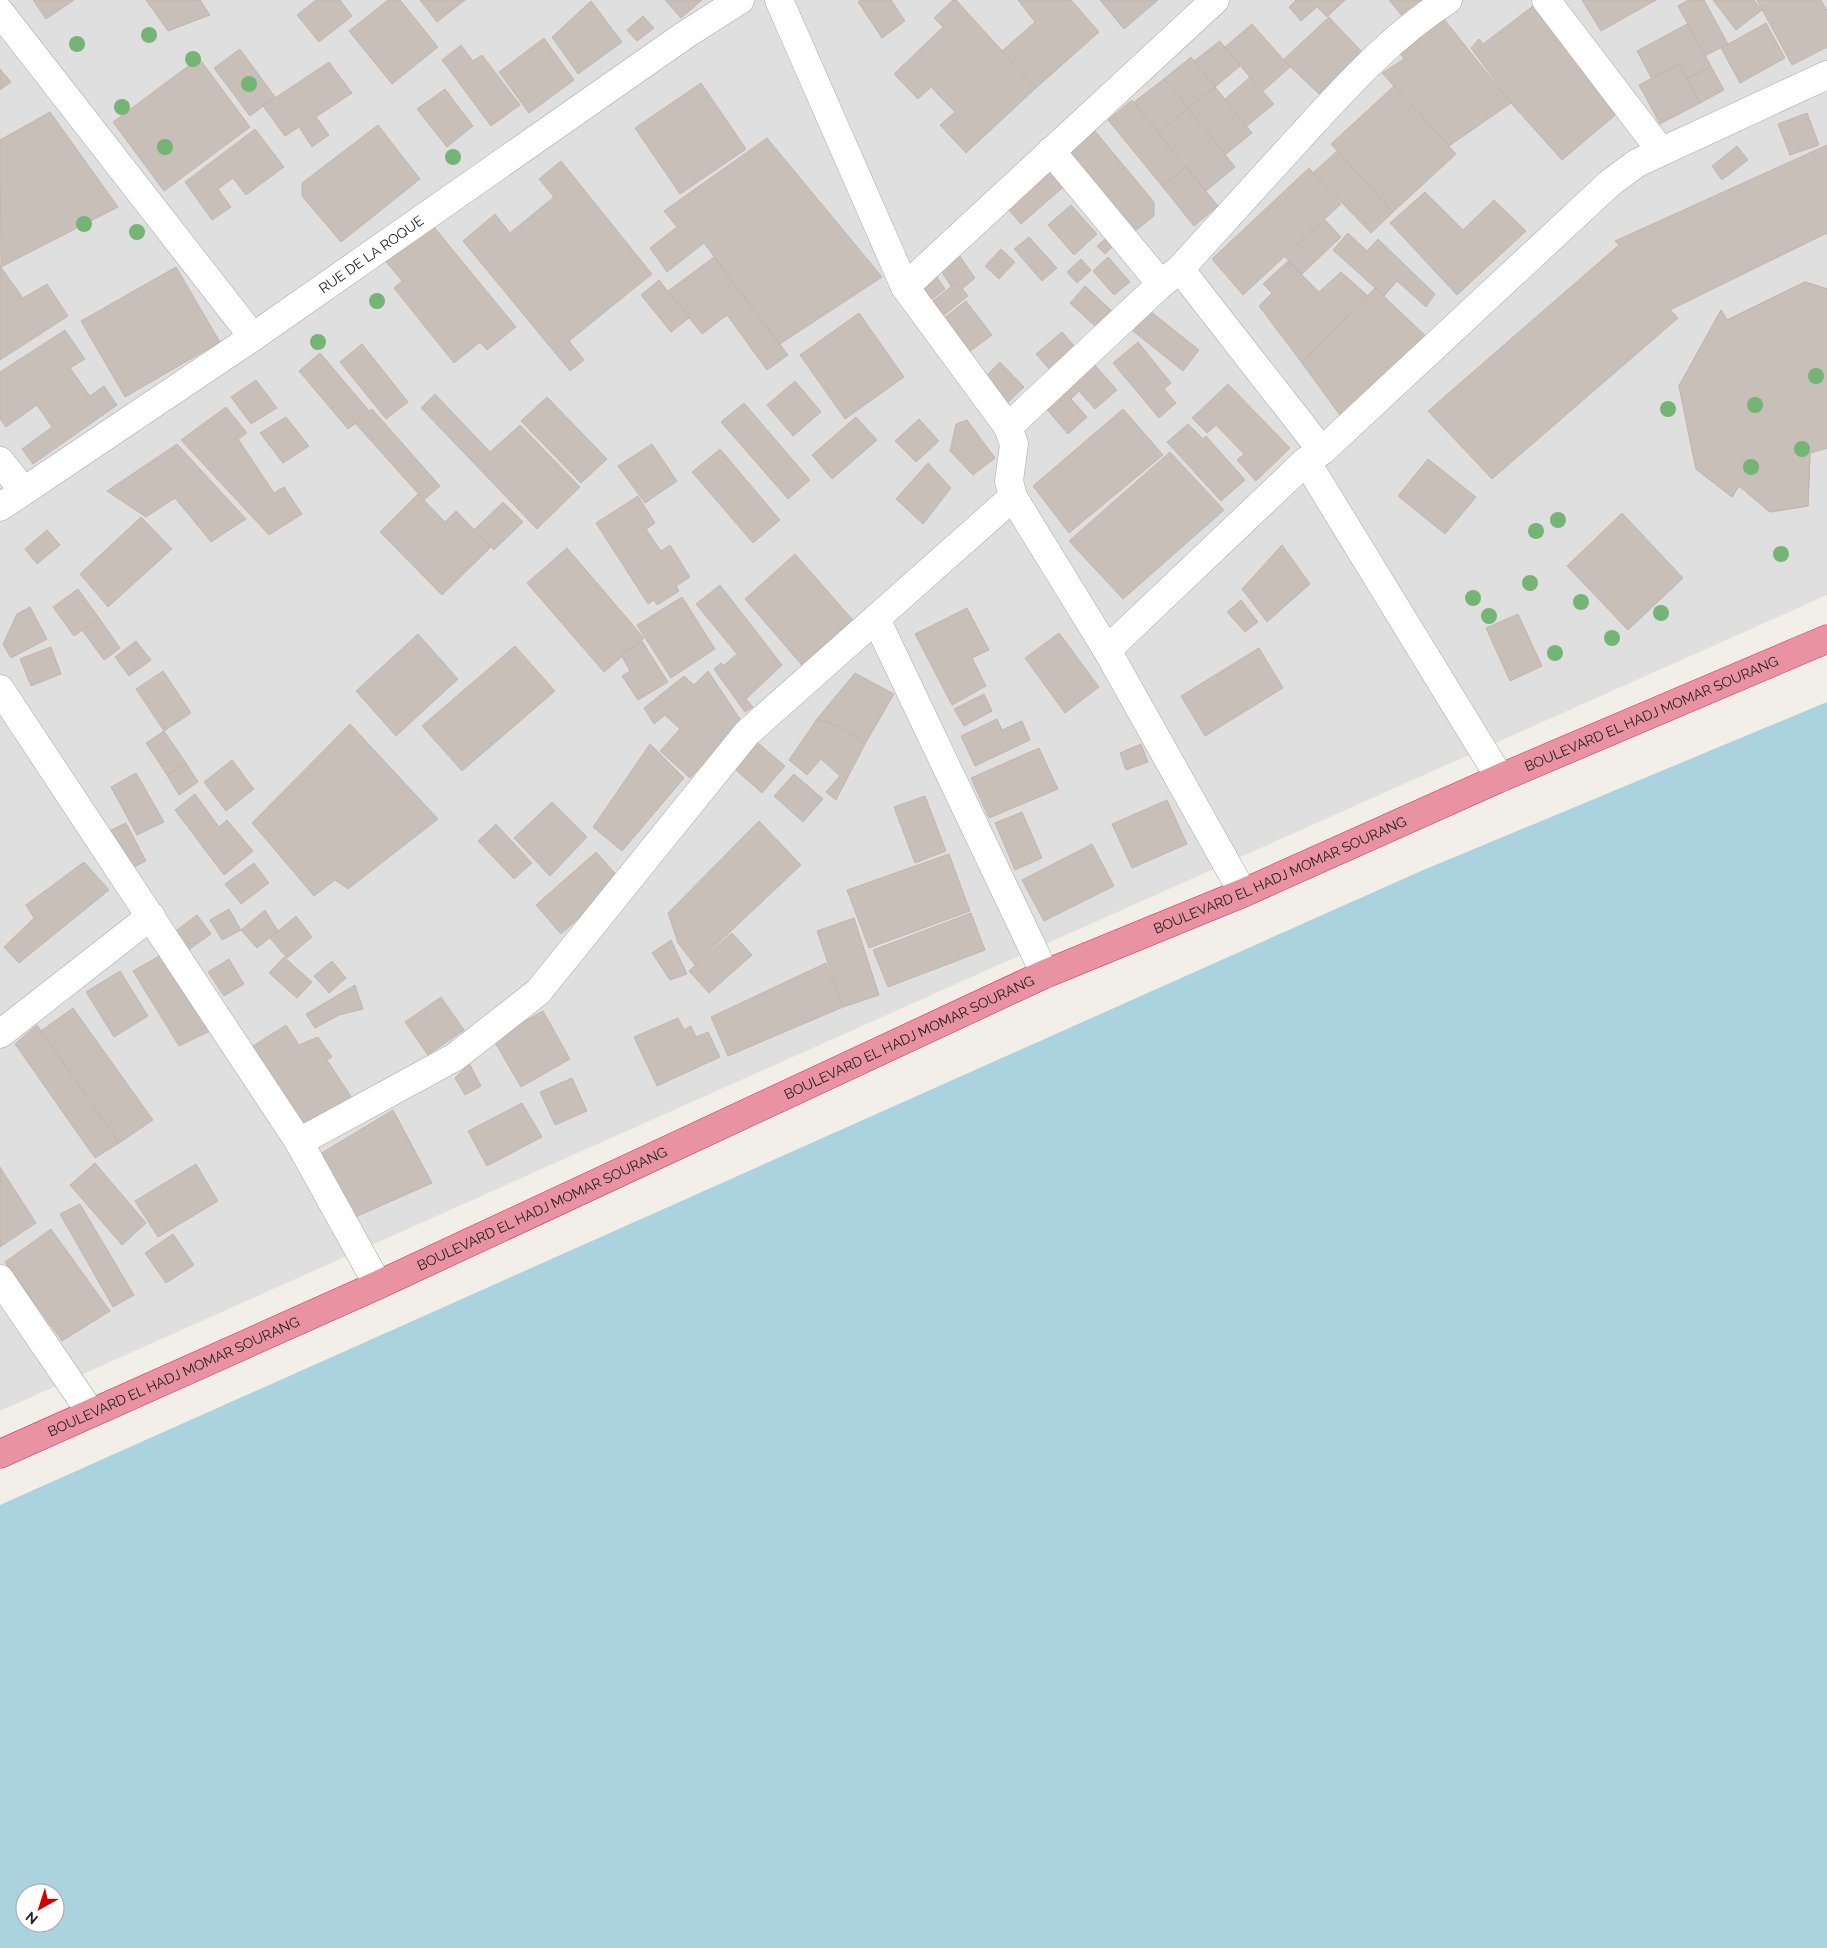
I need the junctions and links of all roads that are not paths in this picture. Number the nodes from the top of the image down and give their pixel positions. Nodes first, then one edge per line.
1 (740, 0) edge
2 (779, 0) edge
3 (1215, 0) edge
4 (1448, 0) edge
5 (1546, 0) edge
6 (0, 12) edge
7 (1827, 75) edge
8 (1051, 151) junction
9 (1661, 151) junction
10 (1171, 277) junction
11 (904, 287) junction
12 (253, 337) junction
13 (1008, 427) junction
14 (1314, 456) junction
15 (0, 460) edge
16 (23, 490) junction
17 (1013, 497) junction
18 (0, 507) edge
19 (876, 619) junction
20 (1827, 639) edge
21 (1107, 650) junction
22 (0, 689) edge
23 (1500, 778) junction
24 (1243, 893) junction
25 (151, 916) junction
26 (1045, 974) junction
27 (0, 1034) edge
28 (299, 1142) junction
29 (0, 1280) edge
30 (378, 1285) junction
31 (91, 1413) junction
32 (0, 1454) edge

1 - 12 street, RUE DE LA ROQUE
2 - 11 street
3 - 8 street
4 - 10 street
5 - 9 street
6 - 12 street
7 - 9 street
8 - 10 street
8 - 11 street
9 - 14 street
10 - 13 street
10 - 14 street
11 - 13 street
12 - 16 street, RUE DE LA ROQUE
13 - 17 street
14 - 21 street
14 - 23 street
15 - 16 street
16 - 18 street, RUE DE LA ROQUE
17 - 19 street
17 - 21 street
19 - 26 street
19 - 28 street
20 - 23 highway, BOULEVARD EL HADJ MOMAR SOURANG
21 - 24 street
22 - 25 street
23 - 24 highway, BOULEVARD EL HADJ MOMAR SOURANG
24 - 26 highway, BOULEVARD EL HADJ MOMAR SOURANG
25 - 27 street
25 - 28 street
26 - 30 highway, BOULEVARD EL HADJ MOMAR SOURANG
28 - 30 street
29 - 31 street
30 - 31 highway, BOULEVARD EL HADJ MOMAR SOURANG
31 - 32 highway, BOULEVARD EL HADJ MOMAR SOURANG

